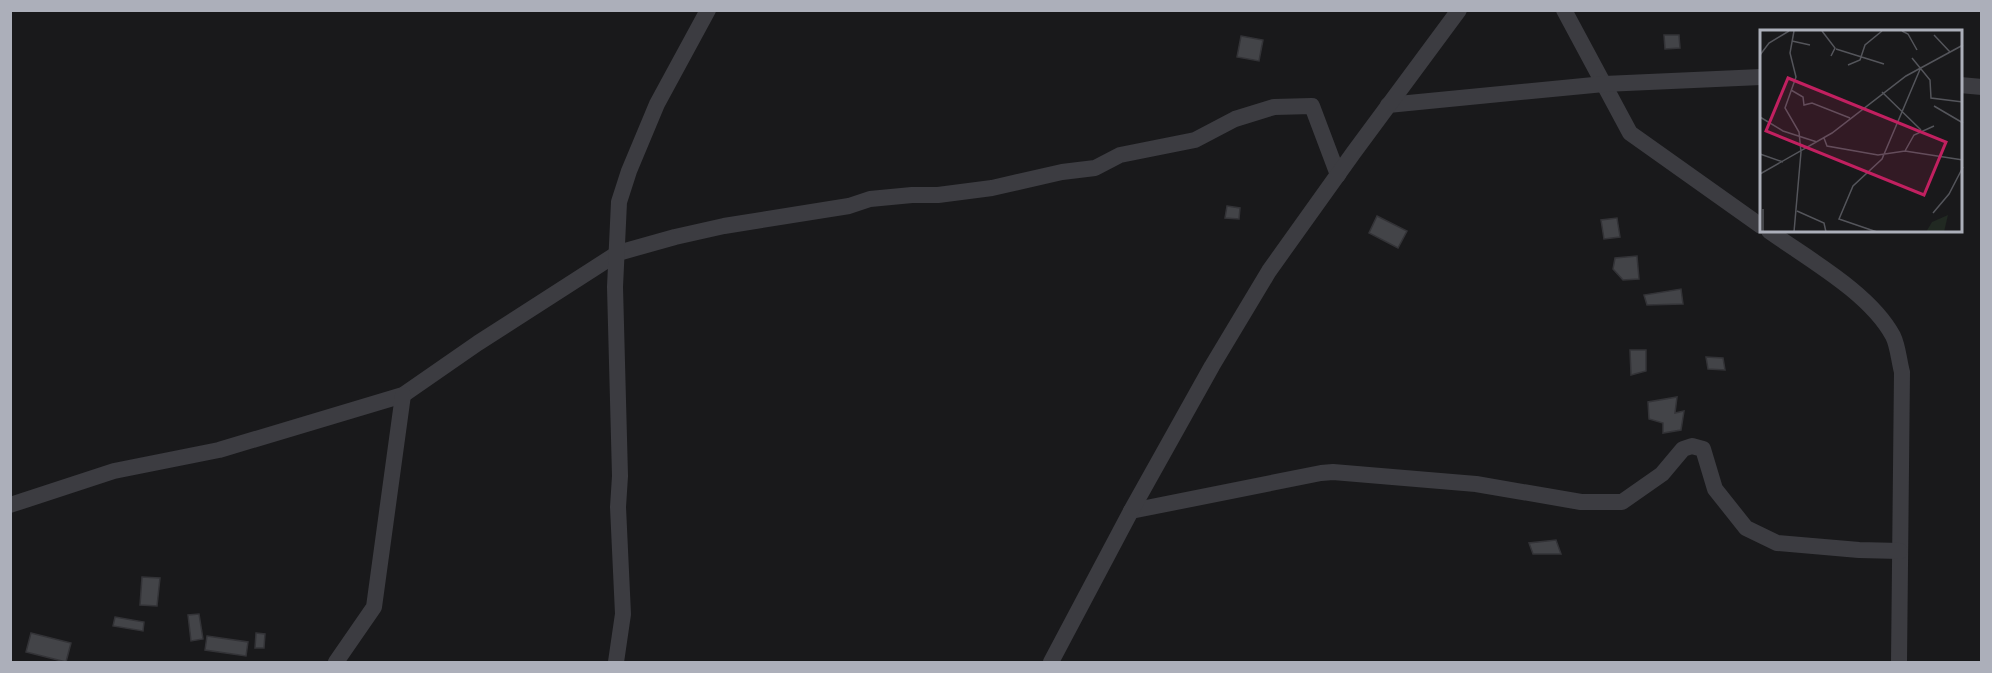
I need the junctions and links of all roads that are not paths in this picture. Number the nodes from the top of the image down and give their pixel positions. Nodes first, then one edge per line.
1 (708, 10) edge
2 (1459, 10) edge
3 (1564, 10) edge
4 (1760, 76) edge
5 (1604, 84) junction
6 (1962, 85) edge
7 (1982, 87) edge
8 (1389, 105) junction
9 (1338, 175) junction
10 (1760, 225) edge
11 (1769, 232) edge
12 (618, 253) junction
13 (403, 395) junction
14 (10, 505) edge
15 (1131, 511) junction
16 (1900, 551) junction
17 (336, 663) edge
18 (616, 663) edge
19 (1051, 663) edge
20 (1899, 663) edge

1 - 12 street
2 - 8 street
3 - 5 street
4 - 5 street
5 - 8 street
5 - 10 street
6 - 7 street
8 - 9 street
9 - 12 street
9 - 15 street
11 - 16 street
12 - 13 street
12 - 18 street
13 - 14 street
13 - 17 street
15 - 16 street
15 - 19 street
16 - 20 street

